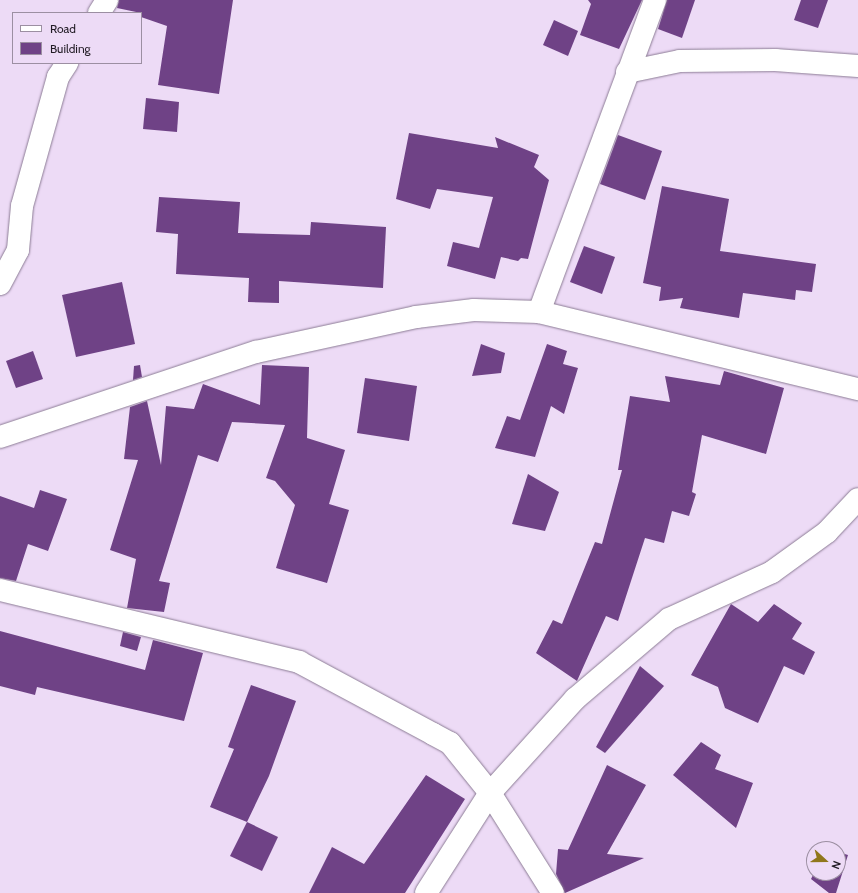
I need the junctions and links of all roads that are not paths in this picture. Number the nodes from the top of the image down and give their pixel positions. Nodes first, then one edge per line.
1 (107, 0) edge
2 (655, 0) edge
3 (100, 12) edge
4 (66, 64) edge
5 (858, 66) edge
6 (627, 72) junction
7 (0, 284) edge
8 (539, 312) junction
9 (858, 389) edge
10 (0, 437) edge
11 (858, 499) edge
12 (0, 590) edge
13 (490, 793) junction
14 (426, 893) edge
15 (553, 893) edge

1 - 3 street
2 - 6 street
4 - 7 street
5 - 6 street
6 - 8 street
8 - 9 street
8 - 10 street
11 - 13 street
12 - 13 street
13 - 14 street
13 - 15 street

